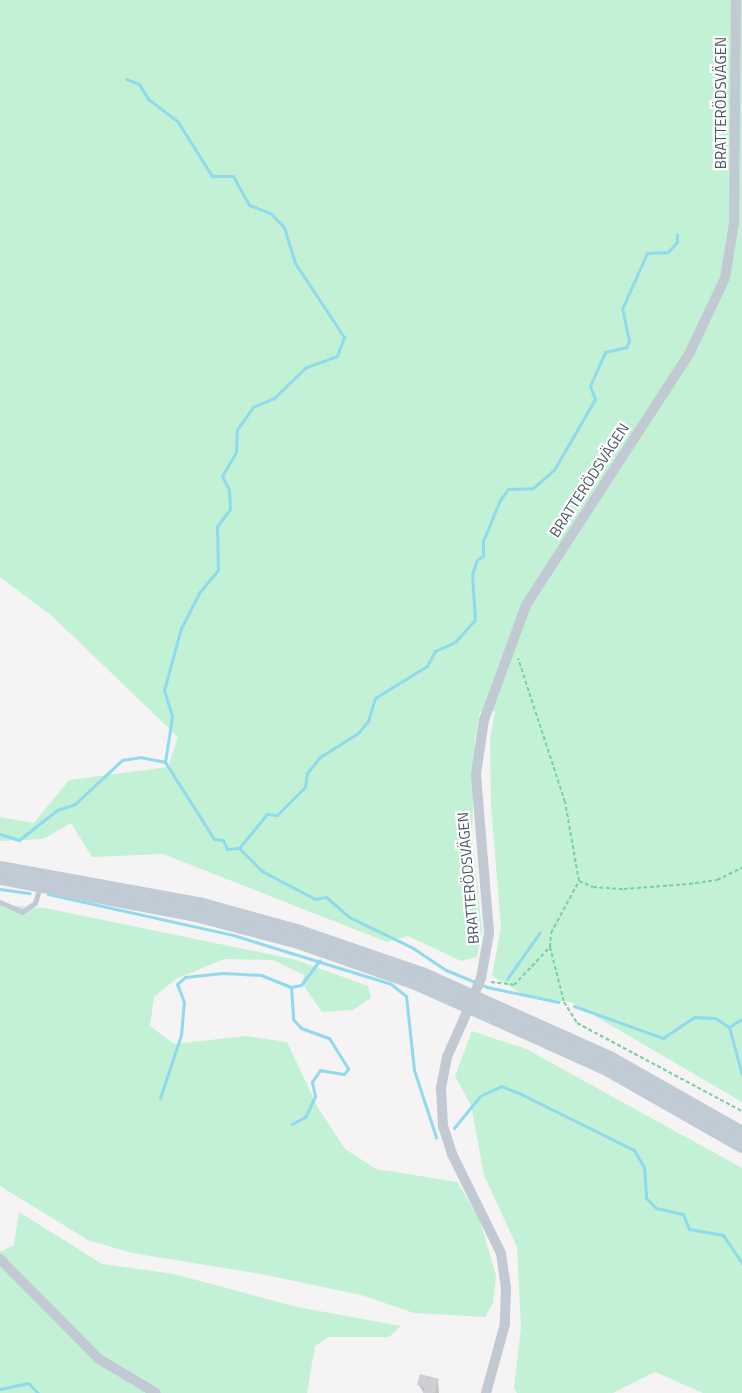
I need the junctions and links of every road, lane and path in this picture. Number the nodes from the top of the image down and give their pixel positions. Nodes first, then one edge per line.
1 (736, 0) edge
2 (508, 648) junction
3 (0, 868) edge
4 (742, 868) edge
5 (0, 878) edge
6 (42, 879) junction
7 (579, 881) junction
8 (0, 902) edge
9 (550, 947) junction
10 (481, 978) junction
11 (742, 1111) edge
12 (742, 1133) edge
13 (742, 1146) edge
14 (0, 1259) edge
15 (156, 1393) edge
16 (486, 1393) edge

1 - 2 street, BRATTERÖDSVÄGEN
2 - 7 path
2 - 10 street, BRATTERÖDSVÄGEN
3 - 6 main road
4 - 7 path
5 - 6 main road
6 - 8 lane
6 - 12 main road
6 - 13 main road
7 - 9 path
9 - 10 path
9 - 11 path
10 - 16 street, BRATTERÖDSVÄGEN, bridge
14 - 15 street

